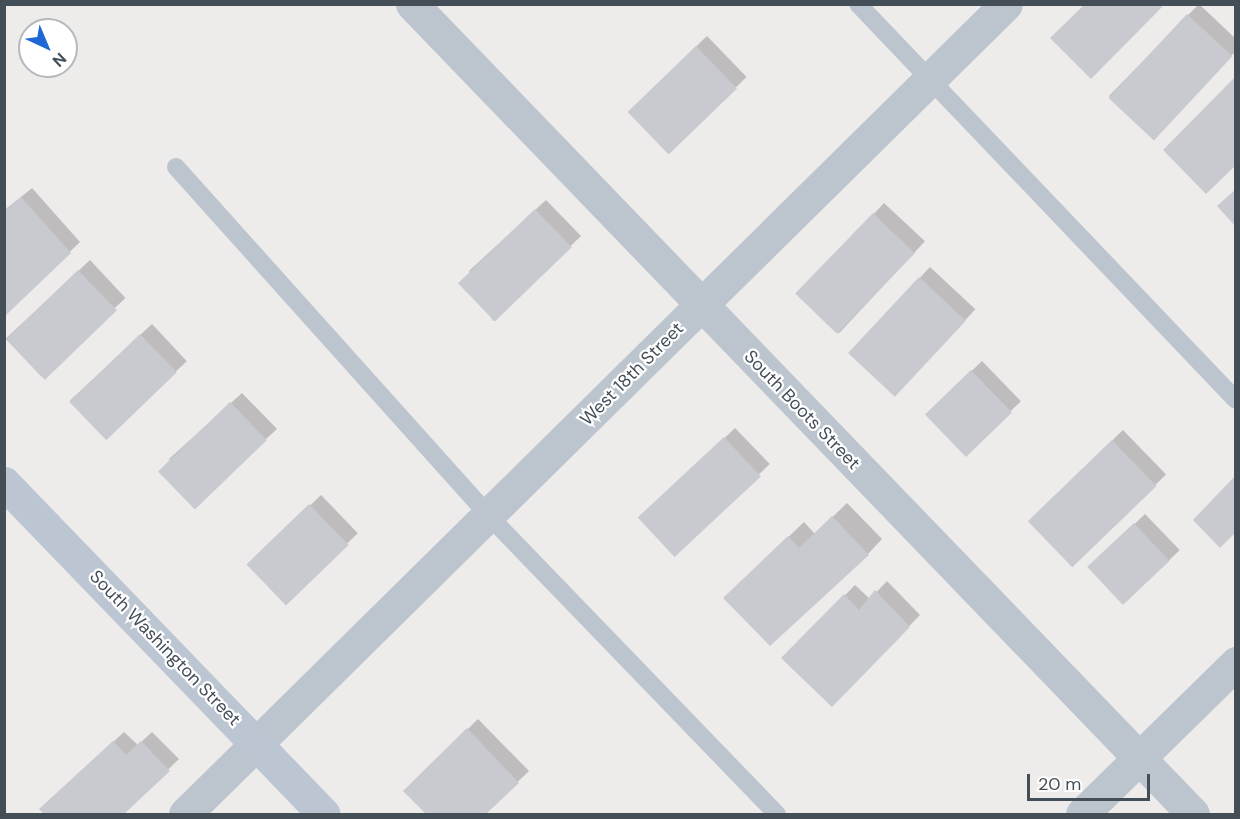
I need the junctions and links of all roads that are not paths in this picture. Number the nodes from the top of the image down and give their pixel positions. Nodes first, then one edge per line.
1 (412, 4) edge
2 (858, 4) edge
3 (1006, 4) edge
4 (930, 80) junction
5 (176, 167) dead end
6 (701, 305) junction
7 (1236, 400) edge
8 (4, 483) edge
9 (489, 515) junction
10 (1236, 663) edge
11 (257, 744) junction
12 (1139, 758) junction
13 (185, 814) edge
14 (324, 814) edge
15 (777, 814) edge
16 (1082, 814) edge
17 (1193, 814) edge

1 - 6 street, South Boots Street
2 - 4 lane
3 - 4 street, West 18th Street
4 - 6 street, West 18th Street
4 - 7 lane
5 - 9 lane
6 - 9 street, West 18th Street
6 - 12 street, South Boots Street
8 - 11 main road, South Washington Street
9 - 11 street, West 18th Street
9 - 15 lane
10 - 12 street
11 - 13 street, West 18th Street
11 - 14 main road, South Washington Street
12 - 16 street
12 - 17 street, South Boots Street

